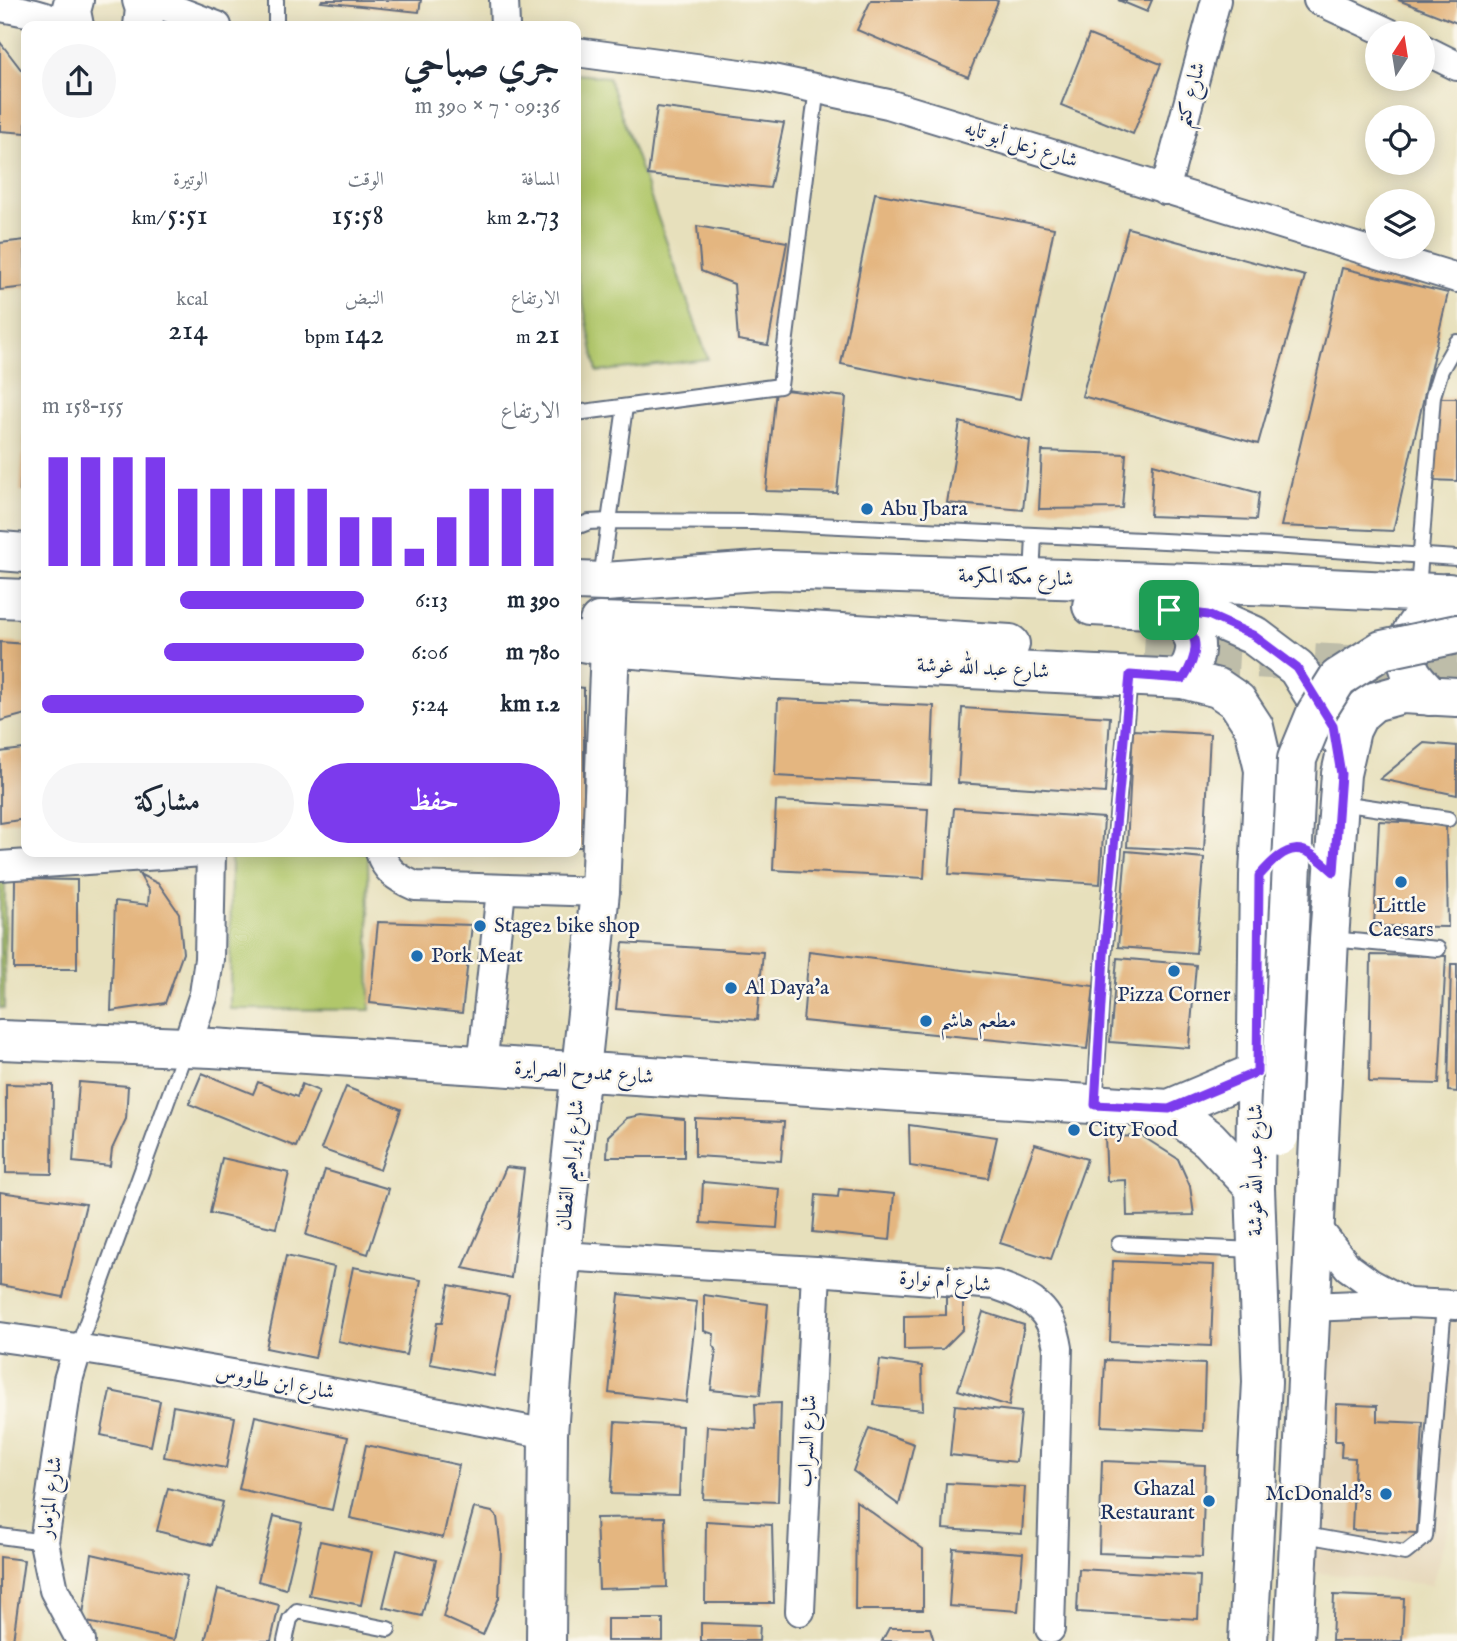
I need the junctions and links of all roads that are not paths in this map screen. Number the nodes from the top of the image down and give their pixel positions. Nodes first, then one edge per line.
1 (6, 0) edge
2 (74, 0) edge
3 (142, 0) edge
4 (149, 0) edge
5 (276, 0) edge
6 (505, 0) edge
7 (1216, 0) edge
8 (1318, 0) edge
9 (0, 5) edge
10 (56, 21) edge
11 (73, 21) edge
12 (144, 21) edge
13 (204, 21) edge
14 (276, 21) edge
15 (505, 21) edge
16 (1365, 22) edge
17 (581, 53) edge
18 (1435, 55) edge
19 (1457, 65) edge
20 (817, 87) junction
21 (1165, 190) junction
22 (1457, 278) edge
23 (1457, 342) edge
24 (625, 407) junction
25 (581, 412) edge
26 (610, 521) junction
27 (581, 525) edge
28 (1034, 536) junction
29 (0, 551) edge
30 (21, 553) edge
31 (1032, 578) junction
32 (1440, 578) edge
33 (594, 582) edge
34 (0, 598) edge
35 (21, 599) edge
36 (1169, 610) junction
37 (581, 621) edge
38 (1457, 634) edge
39 (593, 644) edge
40 (1137, 664) junction
41 (1183, 679) junction
42 (1448, 701) edge
43 (1340, 788) junction
44 (1448, 819) dead end
45 (130, 857) edge
46 (211, 857) edge
47 (381, 857) edge
48 (0, 866) edge
49 (1334, 872) junction
50 (1259, 876) junction
51 (501, 890) junction
52 (600, 892) junction
53 (1329, 939) junction
54 (1438, 949) dead end
55 (0, 1040) edge
56 (186, 1048) junction
57 (482, 1067) junction
58 (1257, 1072) junction
59 (581, 1073) junction
60 (1095, 1105) junction
61 (1169, 1109) junction
62 (1255, 1188) junction
63 (1317, 1226) junction
64 (1118, 1244) dead end
65 (1256, 1250) junction
66 (561, 1256) junction
67 (816, 1271) junction
68 (1407, 1303) junction
69 (1451, 1305) edge
70 (1309, 1307) junction
71 (0, 1337) edge
72 (78, 1347) junction
73 (1262, 1382) junction
74 (548, 1434) junction
75 (1298, 1534) junction
76 (0, 1536) edge
77 (44, 1542) junction
78 (800, 1611) dead end
79 (388, 1629) dead end
80 (1050, 1629) dead end
81 (81, 1641) edge
82 (285, 1641) edge
83 (546, 1641) edge
84 (1248, 1641) edge
85 (1294, 1641) edge

1 - 9 street
2 - 11 main road
3 - 12 main road
4 - 13 street
5 - 14 lane
6 - 15 street
7 - 21 street, شارع كتم
8 - 16 street
9 - 10 street
17 - 20 street, شارع زعل أبو تايه
18 - 19 street
20 - 21 street, شارع زعل أبو تايه
20 - 24 lane
21 - 22 street, شارع زعل أبو تايه
23 - 32 lane
24 - 25 lane
24 - 26 lane
26 - 27 lane
26 - 28 lane
26 - 33 lane
28 - 31 lane
28 - 32 lane
29 - 30 main road
31 - 32 main road, شارع مكة المكرمة
31 - 33 main road, شارع مكة المكرمة
32 - 42 main road
33 - 36 main road
34 - 35 main road
36 - 41 main road
36 - 43 main road
37 - 40 main road
38 - 73 main road, bridge
39 - 40 main road, شارع عبد الله غوشة
39 - 52 main road, شارع إبراهيم القطان
40 - 41 main road, شارع عبد الله غوشة
40 - 60 lane
41 - 50 main road, شارع عبد الله غوشة
42 - 43 main road
43 - 44 lane
43 - 49 main road
45 - 48 street
46 - 56 street
47 - 51 street
49 - 50 main road
49 - 53 main road
50 - 58 main road, شارع عبد الله غوشة
51 - 52 street
51 - 57 street
52 - 59 main road, شارع إبراهيم القطان
53 - 54 lane
53 - 63 main road
55 - 56 main road, شارع ممدوح الصرايرة
56 - 57 main road, شارع ممدوح الصرايرة
56 - 72 lane
57 - 59 main road, شارع ممدوح الصرايرة
58 - 61 main road, شارع ممدوح الصرايرة
58 - 62 main road, شارع عبد الله غوشة
59 - 60 main road, شارع ممدوح الصرايرة
59 - 66 main road, شارع إبراهيم القطان
60 - 61 main road, شارع ممدوح الصرايرة
61 - 62 main road
62 - 65 main road, شارع عبد الله غوشة
63 - 68 street
63 - 70 main road
64 - 65 lane
65 - 73 main road, شارع عبد الله غوشة
66 - 67 street, شارع أم نوارة
66 - 74 main road, شارع إبراهيم القطان
67 - 78 street, شارع السراب
67 - 80 street, شارع أم نوارة
68 - 69 street
68 - 70 street
69 - 75 lane
70 - 75 main road
71 - 72 street, شارع ابن طاووس
72 - 74 street, شارع ابن طاووس
72 - 77 street, شارع المزمار
73 - 84 main road, شارع عبد الله غوشة
74 - 83 main road, شارع إبراهيم القطان
75 - 85 main road
76 - 77 lane
77 - 81 street, شارع المزمار
79 - 82 lane

